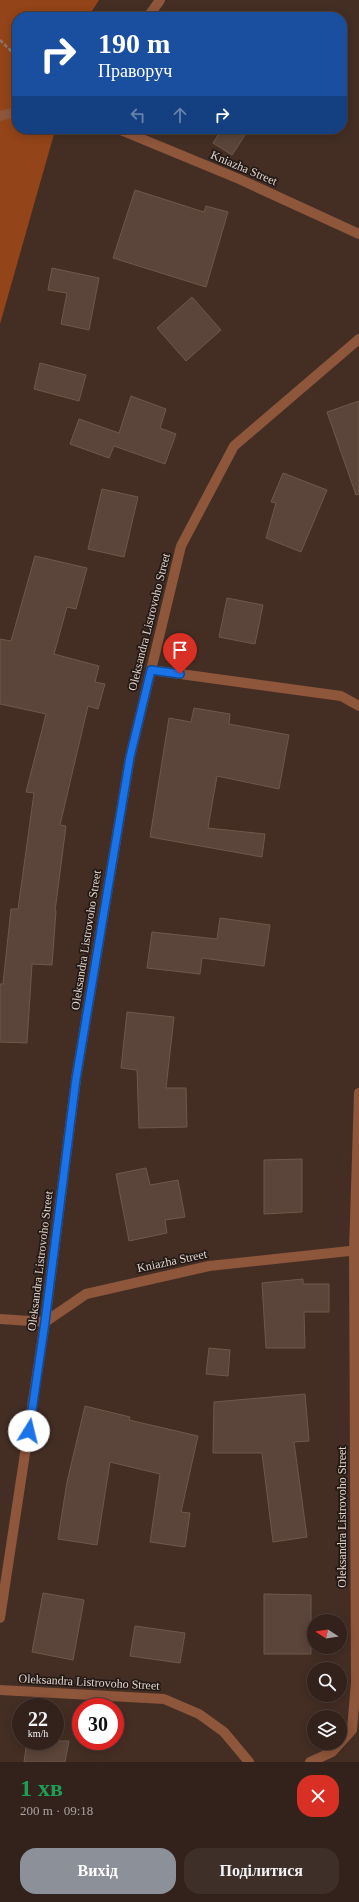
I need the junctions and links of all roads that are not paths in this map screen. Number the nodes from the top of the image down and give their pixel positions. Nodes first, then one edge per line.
1 (160, 0) edge
2 (152, 12) edge
3 (12, 113) edge
4 (0, 116) edge
5 (130, 134) edge
6 (359, 234) edge
7 (359, 339) edge
8 (151, 670) junction
9 (359, 706) edge
10 (359, 1093) edge
11 (356, 1250) edge
12 (0, 1319) edge
13 (45, 1322) junction
14 (0, 1618) edge
15 (0, 1690) edge
16 (249, 1762) edge
17 (310, 1762) edge

1 - 2 street
3 - 4 street
5 - 6 street, Kniazha Street
7 - 8 street, Oleksandra Listrovoho Street
8 - 9 street
8 - 13 street, Oleksandra Listrovoho Street
10 - 11 street, Oleksandra Listrovoho Street
11 - 13 street, Kniazha Street
11 - 17 street, Oleksandra Listrovoho Street
12 - 13 street
13 - 14 street, Oleksandra Listrovoho Street
15 - 16 street, Oleksandra Listrovoho Street

